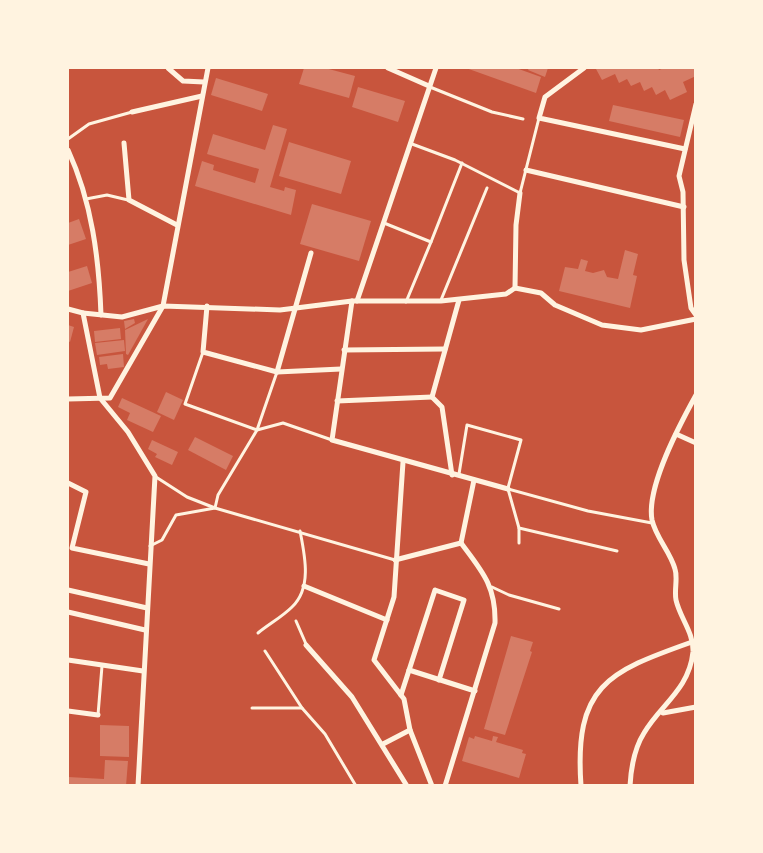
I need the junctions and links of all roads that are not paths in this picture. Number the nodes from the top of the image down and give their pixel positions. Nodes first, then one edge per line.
1 (168, 68) edge
2 (208, 68) edge
3 (388, 68) edge
4 (436, 68) edge
5 (584, 68) edge
6 (204, 82) junction
7 (429, 86) junction
8 (202, 96) junction
9 (696, 104) edge
10 (132, 112) joint
11 (539, 118) junction
12 (523, 119) dead end
13 (68, 139) edge
14 (124, 143) dead end
15 (410, 143) junction
16 (685, 149) junction
17 (68, 150) edge
18 (462, 164) junction
19 (526, 170) junction
20 (487, 188) dead end
21 (520, 193) junction
22 (86, 199) junction
23 (129, 200) junction
24 (684, 207) junction
25 (384, 224) junction
26 (177, 225) junction
27 (431, 242) junction
28 (311, 253) dead end
29 (515, 288) junction
30 (459, 300) junction
31 (354, 301) junction
32 (441, 301) junction
33 (406, 302) junction
34 (163, 306) junction
35 (207, 306) junction
36 (296, 307) junction
37 (68, 309) edge
38 (83, 314) junction
39 (101, 315) junction
40 (696, 317) edge
41 (445, 349) junction
42 (344, 350) junction
43 (203, 352) junction
44 (341, 369) junction
45 (277, 372) junction
46 (696, 396) edge
47 (100, 398) junction
48 (432, 398) junction
49 (68, 399) edge
50 (337, 401) junction
51 (257, 430) junction
52 (676, 434) junction
53 (332, 440) junction
54 (696, 443) edge
55 (403, 462) junction
56 (155, 476) junction
57 (455, 476) junction
58 (474, 480) junction
59 (68, 483) edge
60 (508, 489) junction
61 (215, 508) junction
62 (653, 524) junction
63 (519, 528) junction
64 (300, 531) junction
65 (461, 543) junction
66 (519, 543) dead end
67 (150, 546) junction
68 (617, 551) dead end
69 (395, 560) junction
70 (149, 564) junction
71 (304, 586) junction
72 (492, 587) junction
73 (68, 590) edge
74 (147, 608) junction
75 (560, 609) dead end
76 (68, 612) edge
77 (387, 620) junction
78 (296, 621) dead end
79 (145, 630) junction
80 (258, 633) dead end
81 (692, 642) junction
82 (306, 645) joint
83 (265, 651) dead end
84 (68, 660) edge
85 (102, 664) junction
86 (409, 670) junction
87 (143, 671) junction
88 (439, 680) junction
89 (475, 691) junction
90 (401, 695) junction
91 (696, 707) edge
92 (252, 708) dead end
93 (302, 708) junction
94 (68, 711) edge
95 (661, 713) junction
96 (98, 715) joint
97 (410, 730) junction
98 (383, 744) junction
99 (138, 786) edge
100 (356, 786) edge
101 (407, 786) edge
102 (432, 786) edge
103 (445, 786) edge
104 (581, 786) edge
105 (630, 786) edge

1 - 6 street
2 - 6 street
3 - 7 street
4 - 7 street
5 - 11 street
6 - 8 street
7 - 12 lane
7 - 15 street
8 - 10 street
8 - 26 street
9 - 16 street
10 - 13 lane
11 - 16 street
11 - 19 lane
14 - 23 street
15 - 18 lane
15 - 25 street
16 - 24 street
17 - 22 street
18 - 21 lane
18 - 27 lane
19 - 21 lane
19 - 24 street
20 - 32 lane
21 - 29 street
22 - 23 lane
22 - 39 street
23 - 26 street
24 - 40 street
25 - 27 lane
25 - 31 street
26 - 34 street
27 - 33 lane
28 - 36 street
29 - 30 street
29 - 40 street
30 - 32 street
30 - 41 street
31 - 33 street
31 - 36 street
31 - 42 street
32 - 33 street
34 - 35 street
34 - 39 street
34 - 47 street
35 - 36 street
35 - 43 street
36 - 45 street
37 - 38 street
38 - 39 street
38 - 47 street
41 - 42 street
41 - 48 street
42 - 44 street
43 - 45 street
43 - 51 lane
44 - 45 street
44 - 50 street
45 - 51 lane
46 - 52 street
47 - 49 street
47 - 56 street
48 - 50 street
48 - 57 street
50 - 53 street
51 - 53 lane
51 - 61 lane
52 - 54 street
52 - 62 street
53 - 55 street
55 - 57 street
55 - 69 street
56 - 61 lane
56 - 67 street
57 - 58 street
57 - 60 lane
58 - 60 street
58 - 65 street
59 - 70 street
60 - 62 lane
60 - 63 lane
61 - 64 lane
61 - 67 lane
62 - 81 street
63 - 66 lane
63 - 68 lane
64 - 69 lane
64 - 71 lane
65 - 69 street
65 - 72 street
67 - 70 street
69 - 77 street
70 - 74 street
71 - 77 street
71 - 80 lane
72 - 75 lane
72 - 89 street
73 - 74 street
74 - 79 street
76 - 79 street
77 - 90 street
78 - 82 lane
79 - 87 street
81 - 95 street
81 - 104 street
82 - 98 street
83 - 93 lane
84 - 85 street
85 - 87 street
85 - 96 lane
86 - 88 street
86 - 88 street
86 - 90 street
87 - 99 street
88 - 89 street
89 - 103 street
90 - 97 street
91 - 95 street
92 - 93 lane
93 - 100 lane
94 - 96 street
95 - 105 street
97 - 98 street
97 - 102 street
98 - 101 street

